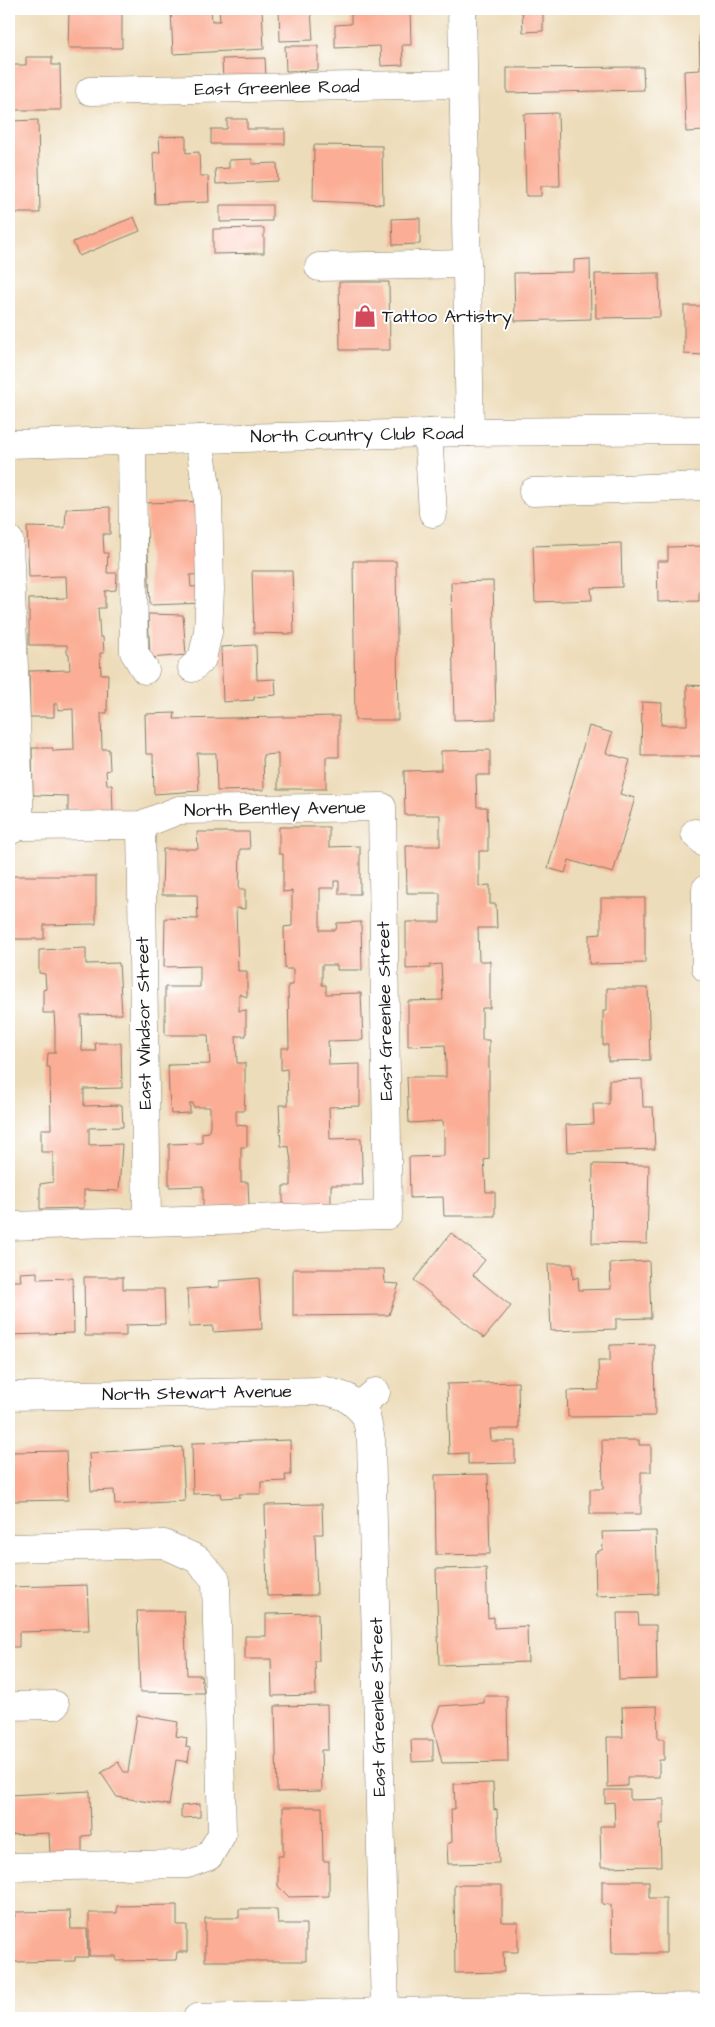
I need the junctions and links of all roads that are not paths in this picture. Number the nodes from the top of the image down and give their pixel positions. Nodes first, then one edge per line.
1 (462, 9) edge
2 (463, 84) junction
3 (90, 91) dead end
4 (466, 264) junction
5 (319, 267) dead end
6 (706, 430) edge
7 (470, 432) junction
8 (428, 433) junction
9 (199, 439) junction
10 (132, 441) junction
11 (9, 444) edge
12 (706, 486) edge
13 (533, 492) dead end
14 (433, 514) dead end
15 (9, 540) edge
16 (192, 668) dead end
17 (145, 670) dead end
18 (382, 807) joint
19 (141, 825) junction
20 (14, 828) edge
21 (706, 889) edge
22 (706, 968) edge
23 (147, 1221) junction
24 (9, 1226) edge
25 (9, 1396) edge
26 (367, 1399) joint
27 (9, 1548) edge
28 (54, 1705) dead end
29 (9, 1706) edge
30 (9, 1867) edge
31 (706, 2007) edge
32 (386, 2012) junction
33 (197, 2018) edge

1 - 2 street
2 - 3 street, East Greenlee Road
2 - 4 street
4 - 5 street
4 - 7 street
6 - 7 street, North Country Club Road
7 - 8 street, North Country Club Road
8 - 9 street, North Country Club Road
8 - 14 street
9 - 10 street, North Country Club Road
9 - 16 street
10 - 11 street, North Country Club Road
10 - 17 street
12 - 13 street
15 - 20 street
18 - 19 street, North Bentley Avenue
18 - 23 street, East Greenlee Street
19 - 20 street, North Bentley Avenue
19 - 23 street, East Windsor Street
21 - 22 street
23 - 24 street
25 - 26 street, North Stewart Avenue
26 - 32 street, East Greenlee Street
27 - 30 street
28 - 29 street
31 - 32 street
32 - 33 street

